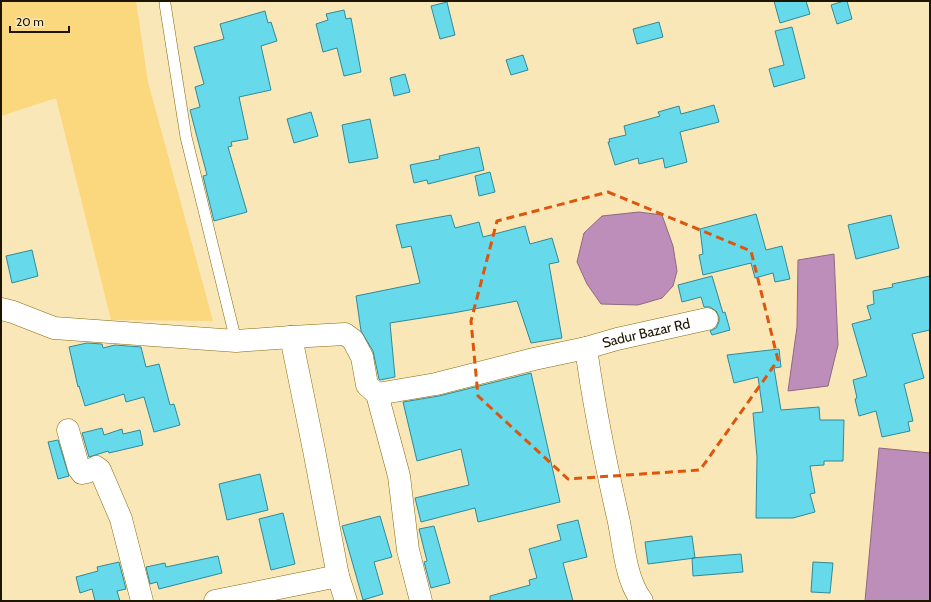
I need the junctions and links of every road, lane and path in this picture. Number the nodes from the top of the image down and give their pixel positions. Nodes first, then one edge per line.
1 (165, 4) dead end
2 (1, 309) edge
3 (707, 318) dead end
4 (291, 337) junction
5 (236, 340) junction
6 (586, 348) junction
7 (377, 394) junction
8 (68, 430) dead end
9 (338, 576) junction
10 (142, 601) edge
11 (215, 601) edge
12 (346, 601) edge
13 (421, 601) edge
14 (642, 601) edge

1 - 5 lane
2 - 5 street
3 - 6 street, Sadur Bazar Rd
4 - 5 street
4 - 7 street
4 - 9 street
6 - 7 street, Sadur Bazar Rd
6 - 14 street
7 - 13 street
8 - 10 street
9 - 11 street
9 - 12 street

